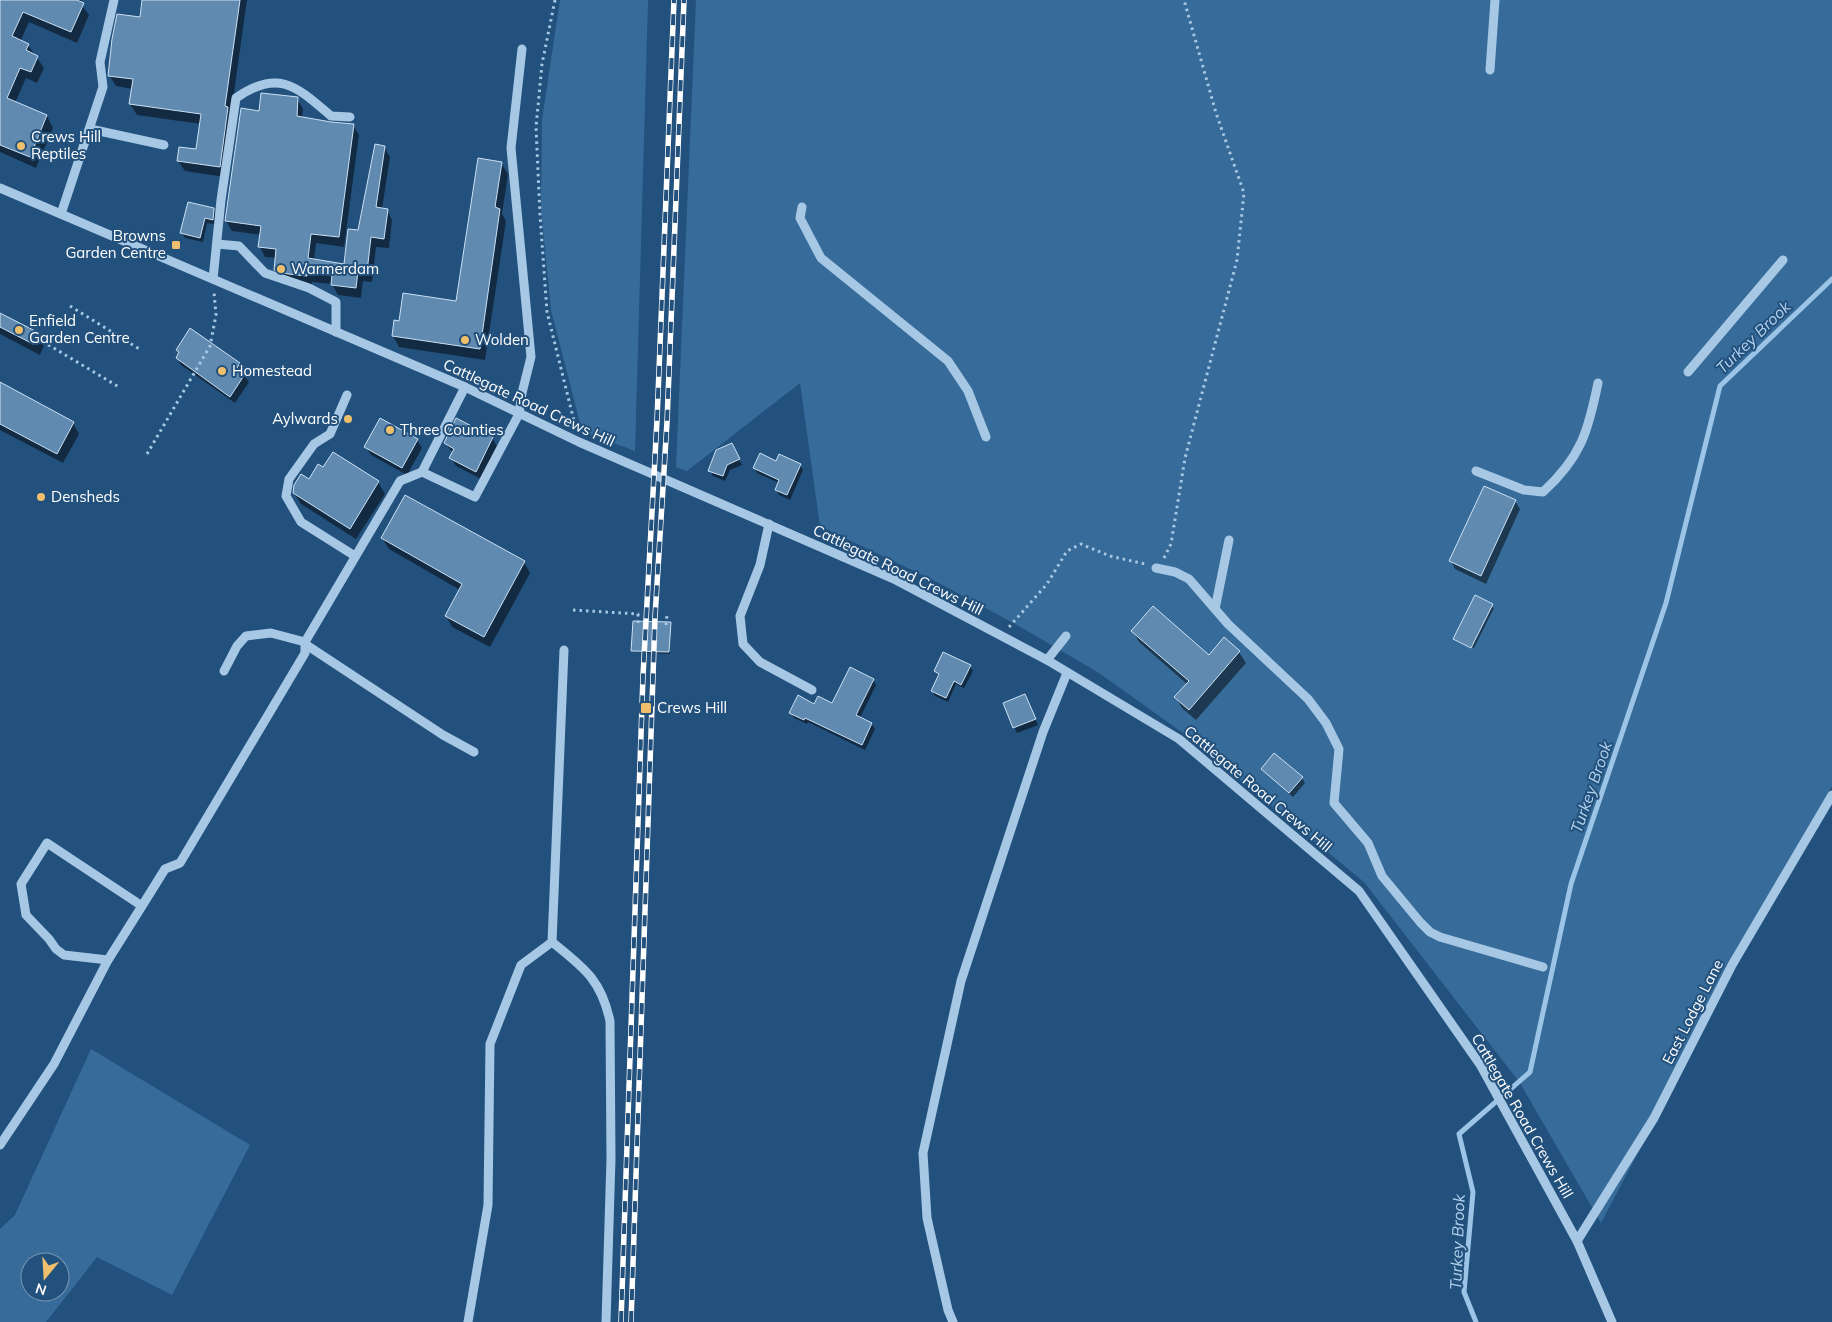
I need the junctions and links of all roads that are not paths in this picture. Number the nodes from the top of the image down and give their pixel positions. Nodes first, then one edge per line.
1 (114, 0) edge
2 (1495, 0) edge
3 (522, 49) dead end
4 (1490, 70) dead end
5 (350, 117) dead end
6 (90, 129) junction
7 (164, 145) dead end
8 (0, 188) edge
9 (802, 207) dead end
10 (61, 214) junction
11 (217, 244) junction
12 (1783, 260) dead end
13 (213, 279) junction
14 (336, 332) junction
15 (1688, 372) dead end
16 (1598, 383) dead end
17 (465, 387) junction
18 (347, 395) dead end
19 (519, 414) junction
20 (986, 437) dead end
21 (1476, 471) dead end
22 (422, 472) junction
23 (769, 524) junction
24 (1229, 540) dead end
25 (355, 556) junction
26 (1156, 568) road end
27 (1215, 609) junction
28 (1066, 636) dead end
29 (305, 643) junction
30 (564, 650) dead end
31 (1047, 660) junction
32 (224, 671) dead end
33 (1068, 673) junction
34 (812, 690) dead end
35 (474, 752) dead end
36 (1832, 795) edge
37 (142, 906) junction
38 (552, 942) junction
39 (108, 960) junction
40 (1543, 967) dead end
41 (0, 1145) edge
42 (1577, 1241) junction
43 (468, 1322) edge
44 (606, 1322) edge
45 (953, 1322) edge
46 (1612, 1322) edge

1 - 6 street
2 - 4 street
3 - 19 street
5 - 11 street
6 - 7 street
6 - 10 street
8 - 10 street, Cattlegate Road Crews Hill
9 - 20 street
10 - 13 street, Cattlegate Road Crews Hill
11 - 13 street
11 - 14 street
12 - 15 street
13 - 14 street, Cattlegate Road Crews Hill
14 - 17 street, Cattlegate Road Crews Hill
16 - 21 street
17 - 19 street, Cattlegate Road Crews Hill
17 - 22 street
18 - 25 street
19 - 22 street
19 - 23 street, Cattlegate Road Crews Hill
22 - 25 street
23 - 31 street, Cattlegate Road Crews Hill
23 - 34 street
24 - 27 street
25 - 29 street
26 - 27 street
27 - 40 street
28 - 31 street
29 - 32 street
29 - 35 street
29 - 37 street
30 - 38 street
31 - 33 street, Cattlegate Road Crews Hill
33 - 42 street, Cattlegate Road Crews Hill
33 - 45 street
36 - 42 street, East Lodge Lane
37 - 39 street
37 - 39 street
38 - 43 street
38 - 44 street
39 - 41 street
42 - 46 street, Cattlegate Road Crews Hill

